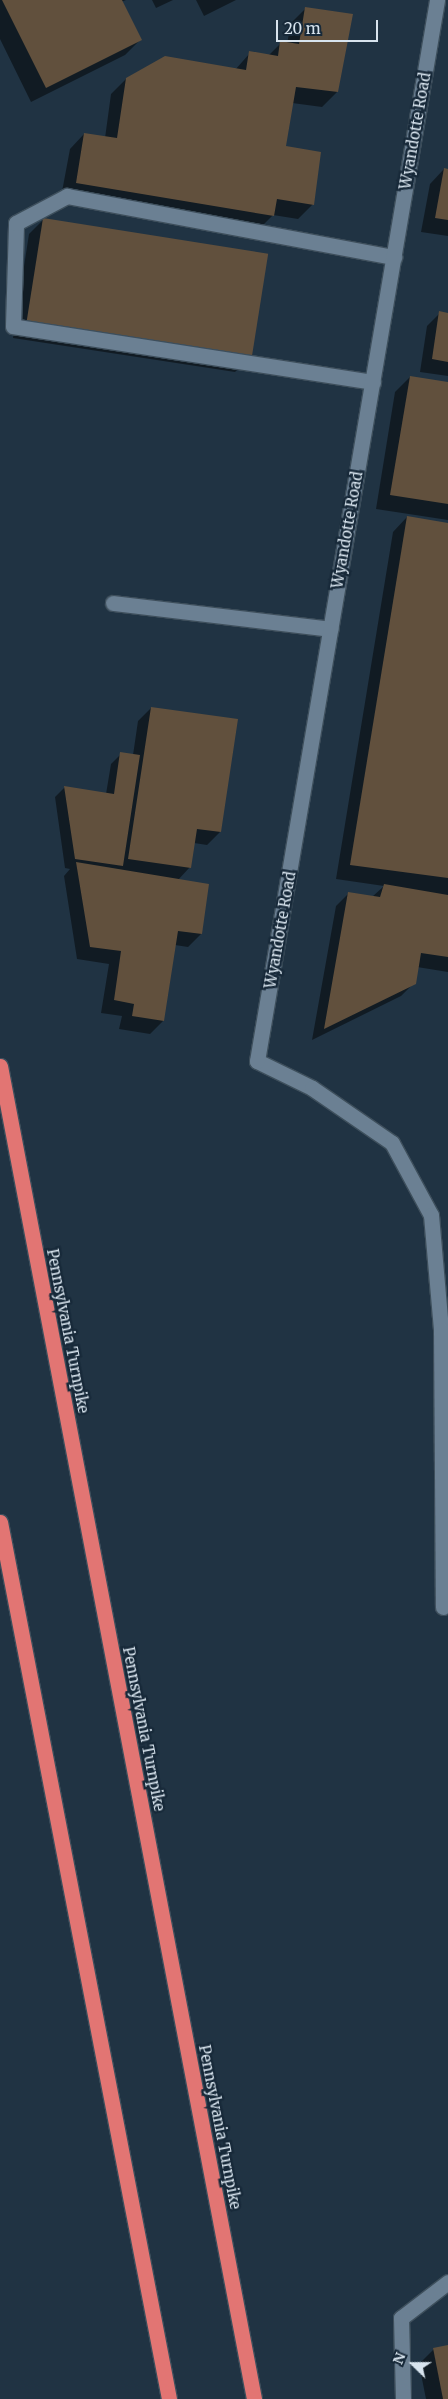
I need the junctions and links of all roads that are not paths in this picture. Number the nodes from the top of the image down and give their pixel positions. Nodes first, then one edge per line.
1 (437, 0) edge
2 (394, 257) junction
3 (373, 382) junction
4 (113, 603) dead end
5 (330, 629) junction
6 (0, 1066) edge
7 (0, 1522) edge
8 (442, 1606) dead end
9 (448, 2282) edge
10 (169, 2399) edge
11 (254, 2399) edge
12 (403, 2399) edge

1 - 2 street, Wyandotte Road
2 - 3 street, Wyandotte Road
2 - 3 street
3 - 5 street, Wyandotte Road
4 - 5 street
5 - 8 street, Wyandotte Road
6 - 11 highway, Pennsylvania Turnpike
7 - 10 highway
9 - 12 street

